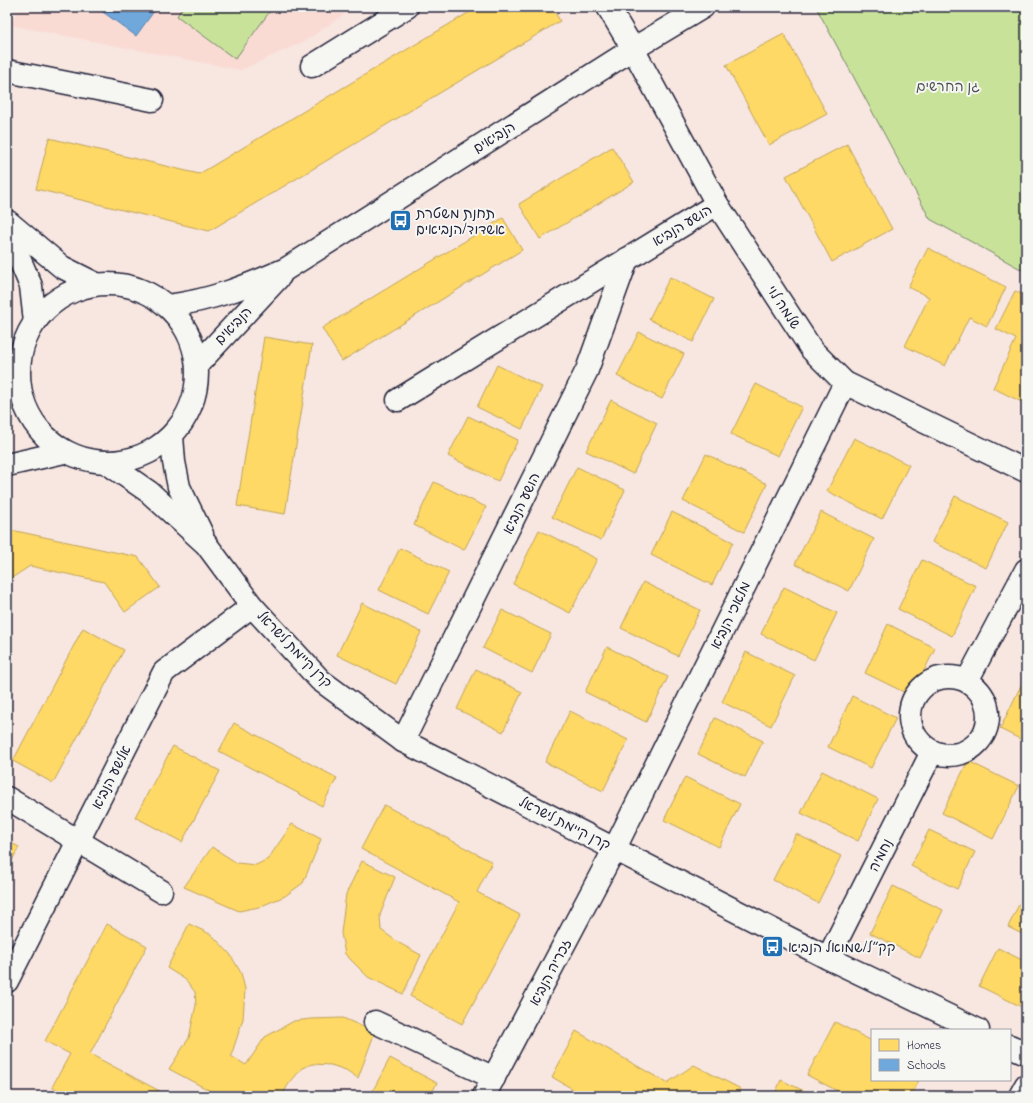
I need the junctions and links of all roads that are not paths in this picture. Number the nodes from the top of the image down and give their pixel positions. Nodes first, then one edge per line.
1 (407, 7) edge
2 (608, 7) edge
3 (702, 7) edge
4 (633, 49) junction
5 (312, 66) dead end
6 (7, 71) edge
7 (152, 100) dead end
8 (717, 204) junction
9 (7, 221) edge
10 (7, 230) edge
11 (627, 259) junction
12 (286, 269) junction
13 (96, 284) junction
14 (168, 306) junction
15 (35, 322) junction
16 (20, 360) junction
17 (197, 365) junction
18 (845, 383) junction
19 (7, 388) edge
20 (398, 400) dead end
21 (172, 436) junction
22 (64, 452) junction
23 (107, 463) junction
24 (7, 465) edge
25 (1026, 471) edge
26 (206, 544) junction
27 (1026, 570) edge
28 (252, 606) junction
29 (967, 681) junction
30 (403, 741) junction
31 (932, 752) junction
32 (7, 798) edge
33 (78, 841) junction
34 (615, 848) junction
35 (161, 892) dead end
36 (828, 958) junction
37 (7, 981) edge
38 (375, 1022) dead end
39 (976, 1029) edge
40 (1011, 1046) edge
41 (1026, 1053) edge
42 (1026, 1085) edge
43 (489, 1087) edge
44 (1020, 1096) edge

1 - 5 street
2 - 4 street, שלמה לוי
3 - 4 street, הנביאים
4 - 8 street, שלמה לוי
4 - 12 street, הנביאים
6 - 7 street
8 - 11 street, הושע הנביא
8 - 18 street, שלמה לוי
9 - 13 street
10 - 15 street
11 - 20 street, הושע הנביא
11 - 30 street, הושע הנביא
12 - 14 street, הנביאים
12 - 17 street, הנביאים
13 - 14 street
13 - 15 street
14 - 17 street
15 - 16 street
16 - 19 street
16 - 22 street
17 - 21 street
18 - 25 street, שלמה לוי
18 - 34 street, מלאכי הנביא
21 - 23 street
21 - 26 street, קרן קיימת לישראל
22 - 23 street
22 - 24 street
23 - 26 street, קרן קיימת לישראל
26 - 28 street, קרן קיימת לישראל
27 - 29 street
28 - 30 street, קרן קיימת לישראל
28 - 33 street, אלישע הנביא
29 - 31 street
29 - 31 street
30 - 34 street, קרן קיימת לישראל
31 - 36 street, נחמיה
32 - 33 street
33 - 35 street
33 - 37 street, אלישע הנביא
34 - 36 street, קרן קיימת לישראל
34 - 43 street, זכריה הנביא
36 - 39 street, קרן קיימת לישראל
38 - 43 street
40 - 41 street
42 - 44 street

